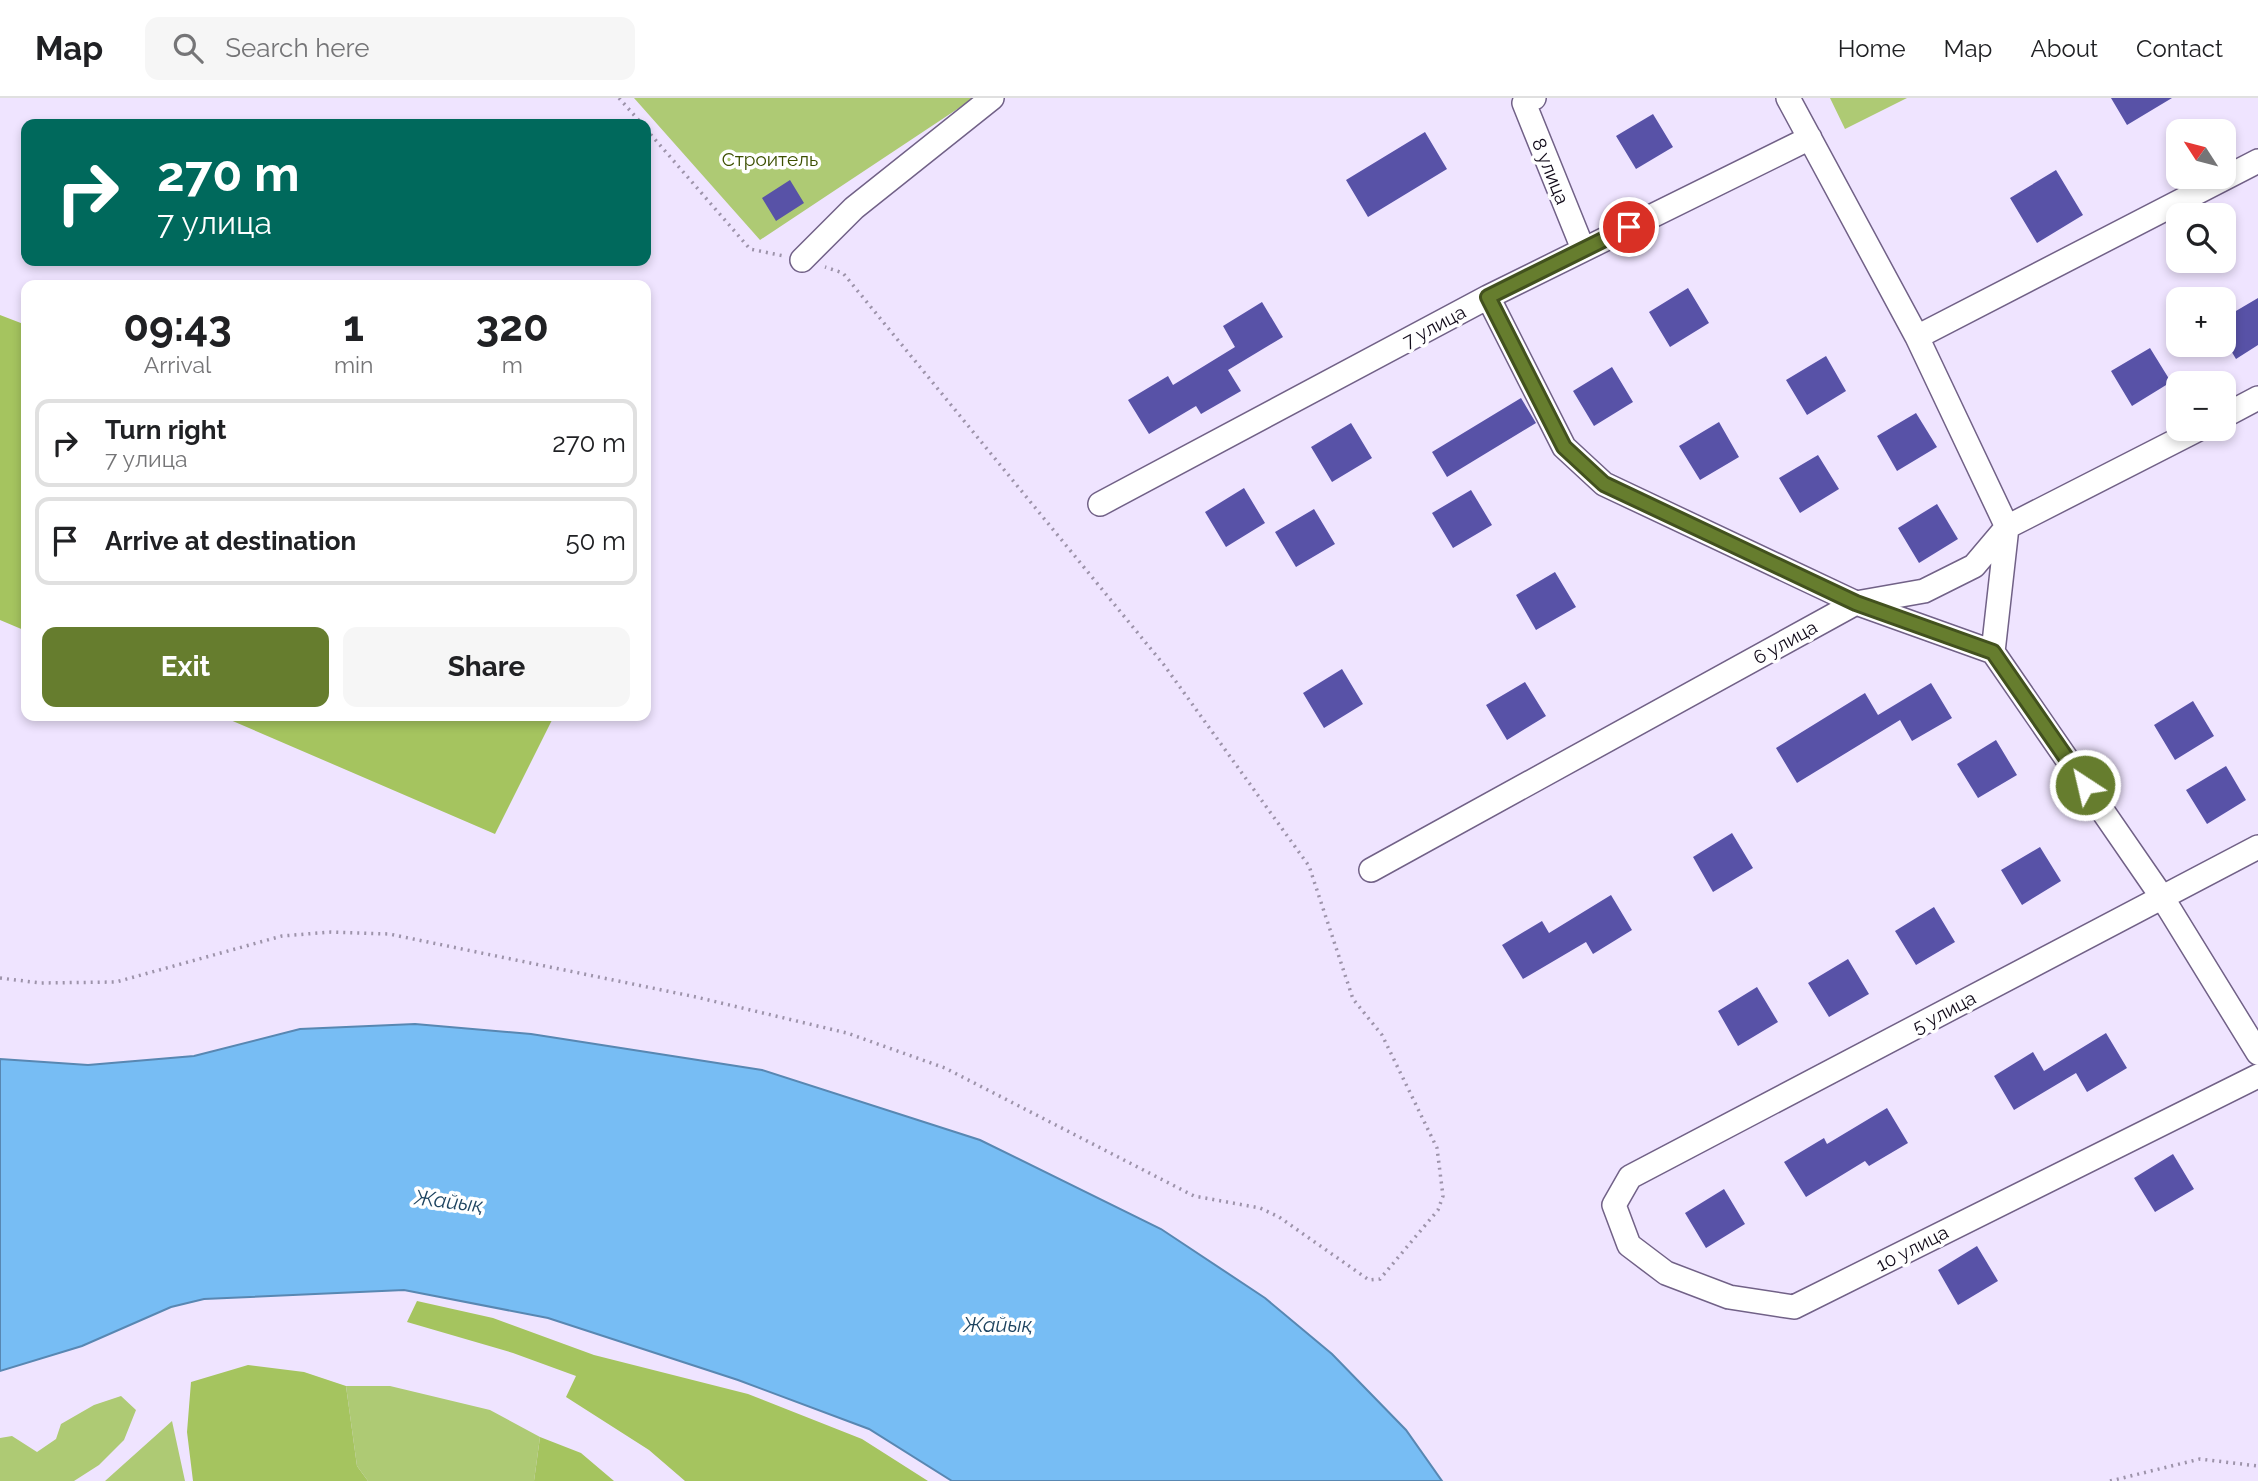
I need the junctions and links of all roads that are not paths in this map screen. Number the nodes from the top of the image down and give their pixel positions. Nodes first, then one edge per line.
1 (992, 98) edge
2 (1534, 98) edge
3 (1788, 98) edge
4 (1810, 138) junction
5 (2258, 161) edge
6 (1583, 249) junction
7 (802, 260) road end
8 (1488, 297) junction
9 (1917, 337) junction
10 (2258, 398) edge
11 (2236, 410) edge
12 (2175, 441) edge
13 (1100, 504) dead end
14 (2007, 527) junction
15 (1856, 603) junction
16 (1993, 652) junction
17 (2258, 847) edge
18 (1371, 870) dead end
19 (2162, 897) junction
20 (2258, 1053) edge
21 (2258, 1076) edge
22 (1630, 1177) joint

1 - 7 street
2 - 6 street, 8 улица
3 - 4 street
4 - 6 street, 7 улица
4 - 9 street
5 - 9 street
6 - 8 street, 7 улица
8 - 13 street, 7 улица
8 - 15 street
9 - 14 street
10 - 11 street
12 - 14 street, 6 улица
14 - 15 street, 6 улица
14 - 16 street
15 - 16 street
15 - 18 street, 6 улица
16 - 19 street
17 - 19 street, 5 улица
19 - 20 street
19 - 22 street, 5 улица
21 - 22 street, 10 улица

